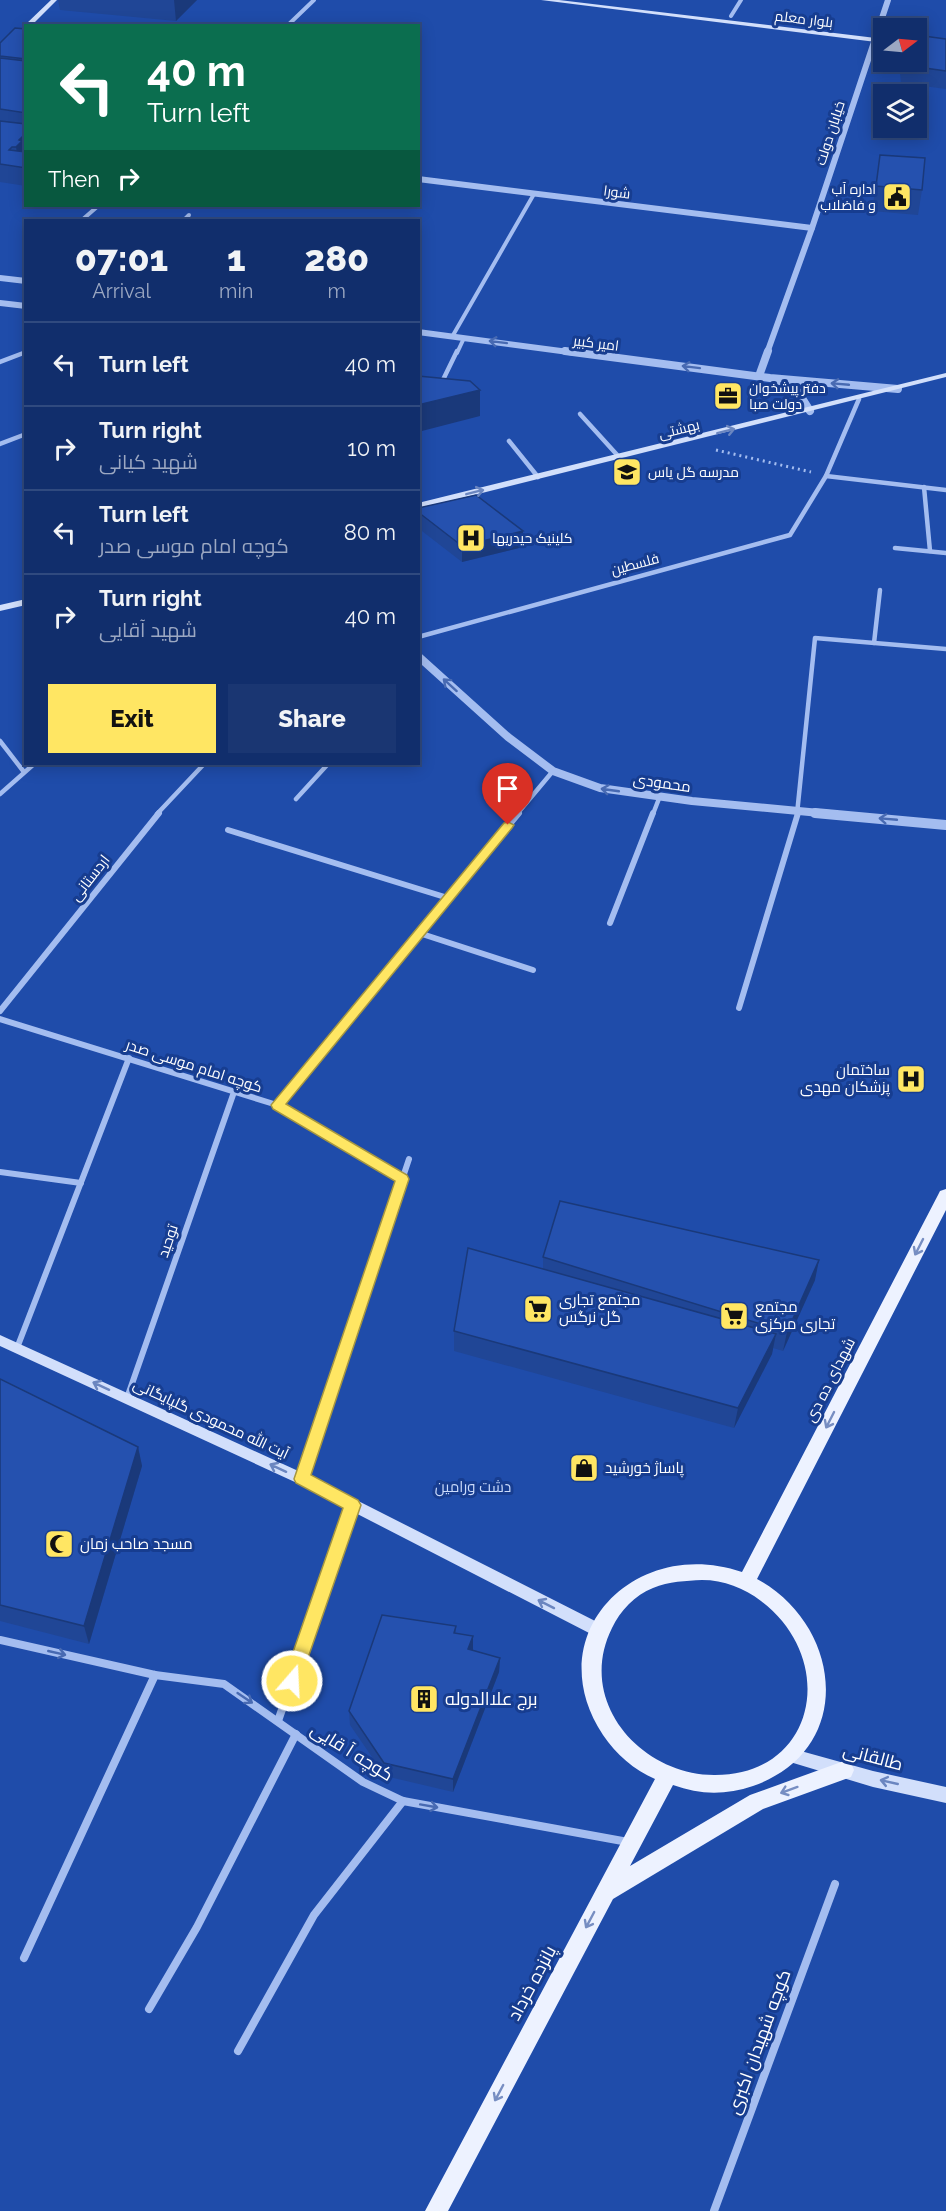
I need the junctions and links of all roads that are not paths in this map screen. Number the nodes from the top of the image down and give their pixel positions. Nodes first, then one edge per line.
1 (54, 0) edge
2 (314, 0) edge
3 (544, 0) edge
4 (597, 0) edge
5 (741, 0) edge
6 (888, 0) edge
7 (731, 16) junction
8 (883, 18) edge
9 (28, 24) edge
10 (289, 24) edge
11 (24, 28) edge
12 (873, 35) edge
13 (873, 35) edge
14 (17, 36) edge
15 (873, 51) edge
16 (420, 179) edge
17 (534, 194) junction
18 (97, 207) edge
19 (189, 215) dead end
20 (83, 219) edge
21 (185, 219) edge
22 (812, 228) junction
23 (0, 278) edge
24 (22, 281) edge
25 (0, 303) edge
26 (24, 306) edge
27 (420, 332) edge
28 (452, 337) junction
29 (464, 338) junction
30 (24, 353) edge
31 (0, 362) edge
32 (946, 375) edge
33 (759, 376) junction
34 (770, 378) junction
35 (438, 389) edge
36 (898, 389) junction
37 (859, 399) junction
38 (810, 411) junction
39 (580, 414) dead end
40 (24, 435) edge
41 (509, 441) dead end
42 (0, 444) edge
43 (619, 457) junction
44 (826, 476) junction
45 (538, 477) junction
46 (924, 487) junction
47 (946, 490) edge
48 (420, 506) edge
49 (895, 548) dead end
50 (930, 551) junction
51 (946, 553) edge
52 (880, 590) dead end
53 (24, 602) edge
54 (0, 608) edge
55 (420, 636) edge
56 (874, 643) junction
57 (946, 649) edge
58 (420, 661) edge
59 (0, 741) edge
60 (33, 765) edge
61 (203, 765) edge
62 (327, 765) edge
63 (552, 771) junction
64 (24, 772) junction
65 (0, 794) edge
66 (660, 796) junction
67 (296, 799) dead end
68 (798, 811) junction
69 (946, 825) edge
70 (228, 830) dead end
71 (448, 898) junction
72 (610, 923) dead end
73 (419, 933) junction
74 (533, 970) dead end
75 (739, 1008) dead end
76 (0, 1011) edge
77 (0, 1019) edge
78 (129, 1058) junction
79 (234, 1092) junction
80 (277, 1105) junction
81 (409, 1159) dead end
82 (0, 1172) edge
83 (402, 1179) junction
84 (81, 1183) junction
85 (946, 1195) edge
86 (0, 1340) edge
87 (17, 1348) junction
88 (127, 1398) junction
89 (302, 1479) junction
90 (353, 1505) junction
91 (746, 1582) junction
92 (598, 1630) junction
93 (0, 1641) edge
94 (155, 1675) junction
95 (278, 1721) junction
96 (296, 1734) junction
97 (790, 1755) junction
98 (844, 1770) junction
99 (667, 1776) junction
100 (946, 1795) edge
101 (403, 1801) junction
102 (632, 1843) junction
103 (835, 1884) dead end
104 (605, 1892) junction
105 (24, 1958) dead end
106 (148, 2009) dead end
107 (238, 2051) dead end
108 (436, 2211) edge
109 (714, 2211) edge

1 - 9 main road
2 - 10 street
3 - 12 main road, بلوار معلم
4 - 7 main road, بلوار معلم
5 - 7 street
6 - 8 street, خیابان دولت
7 - 13 main road, بلوار معلم
11 - 14 main road
15 - 22 street, خیابان دولت
16 - 17 street, شورا
17 - 22 street, شورا
17 - 28 street
18 - 20 street
19 - 21 street
22 - 33 street, خیابان دولت
23 - 24 street
25 - 26 street
27 - 28 street, امیر کبیر
28 - 29 street, امیر کبیر
33 -> 29 street, امیر کبیر
29 - 35 street
30 - 31 street
32 - 36 main road, بهشتی
33 - 34 street, امیر کبیر
36 -> 34 street
34 - 38 street
36 - 37 main road, بهشتی
37 - 38 main road, بهشتی
37 - 44 street, فلسطین
43 -> 38 main road, بهشتی
39 - 43 street
40 - 42 street
41 - 45 street
43 - 45 main road, بهشتی
44 - 46 street
44 - 55 street, فلسطین
48 -> 45 main road, بهشتی
46 - 47 street
46 - 50 street
49 - 50 street
50 - 51 street
52 - 56 street
53 - 54 main road
56 - 57 street
56 - 68 street
63 -> 58 street, محمودی
59 - 64 street
60 - 64 street
61 - 76 street, اردستانی
62 - 67 street
66 -> 63 street, محمودی
63 - 71 street
64 - 65 street
66 - 68 street, محمودی
66 - 72 street
69 -> 68 street, محمودی
68 - 75 street
70 - 71 street
71 - 73 street
73 - 74 street
73 - 80 street
77 - 78 street, کوچه امام موسی صدر
78 - 79 street, کوچه امام موسی صدر
78 - 84 street
79 - 80 street, کوچه امام موسی صدر
79 - 88 street, توحید
80 - 83 street, کوچه امام موسی صدر
81 - 83 street
82 - 84 street
83 - 89 street
84 - 87 street
85 -> 91 main road, شهدای ده دی
86 - 87 main road, آیت الله محمودی گلپایگانی
88 -> 87 main road, آیت الله محمودی گلپایگانی
89 -> 88 main road, آیت الله محمودی گلپایگانی
89 - 90 main road, آیت الله محمودی گلپایگانی
92 -> 90 main road, آیت الله محمودی گلپایگانی
90 - 95 street
91 - 92 main road
91 - 97 main road
92 - 99 main road
93 -> 94 street, کوچه آ قایی
94 -> 95 street, کوچه آ قایی
94 - 105 street
95 - 96 street, کوچه آ قایی
96 - 101 street, کوچه آ قایی
96 - 106 street
97 - 98 main road, طالقانی
97 - 99 main road
100 -> 98 main road, طالقانی
98 -> 104 main road
99 - 102 main road, پانزده خرداد
101 -> 102 street, کوچه آ قایی
101 - 107 street
102 - 104 main road, پانزده خرداد
103 - 109 street, کوچه شهیدان اکبری
104 -> 108 main road, پانزده خرداد

